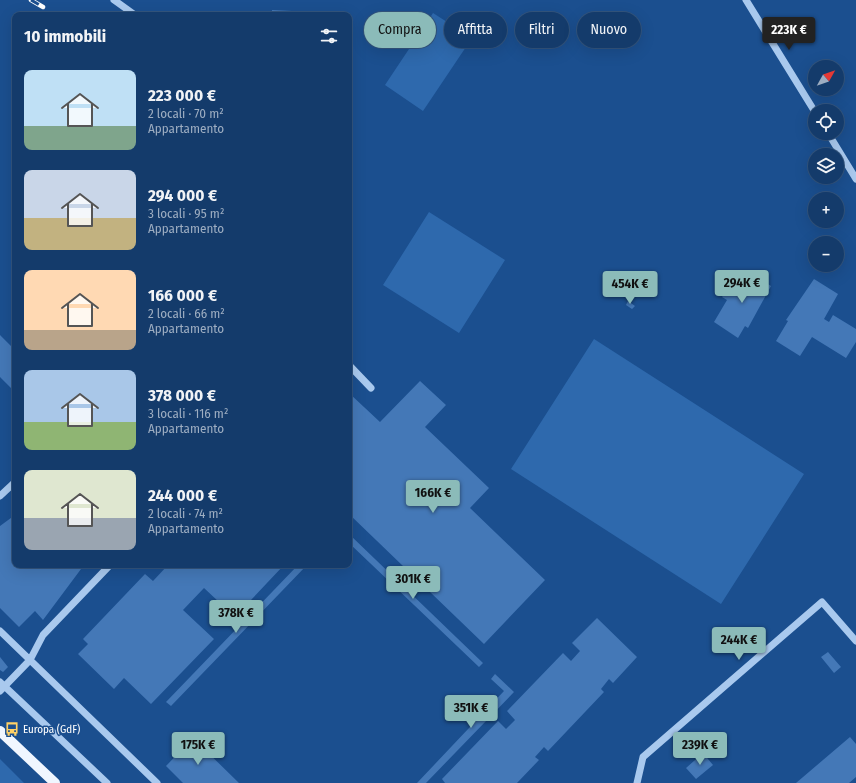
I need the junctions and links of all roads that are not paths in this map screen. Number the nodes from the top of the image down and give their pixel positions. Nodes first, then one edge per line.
1 (114, 0) edge
2 (746, 0) edge
3 (131, 12) edge
4 (810, 104) edge
5 (832, 140) edge
6 (856, 180) edge
7 (352, 368) edge
8 (371, 388) dead end
9 (12, 485) edge
10 (0, 496) edge
11 (107, 568) edge
12 (0, 631) edge
13 (856, 641) edge
14 (30, 660) junction
15 (2, 687) edge
16 (0, 731) edge
17 (55, 783) edge
18 (107, 783) edge
19 (157, 783) edge
20 (636, 783) edge

1 - 3 street
2 - 4 street
5 - 6 street
7 - 8 street
9 - 10 street
11 - 14 street
12 - 14 street
13 - 20 street
14 - 15 street
14 - 19 street
15 - 18 street
16 - 17 main road

